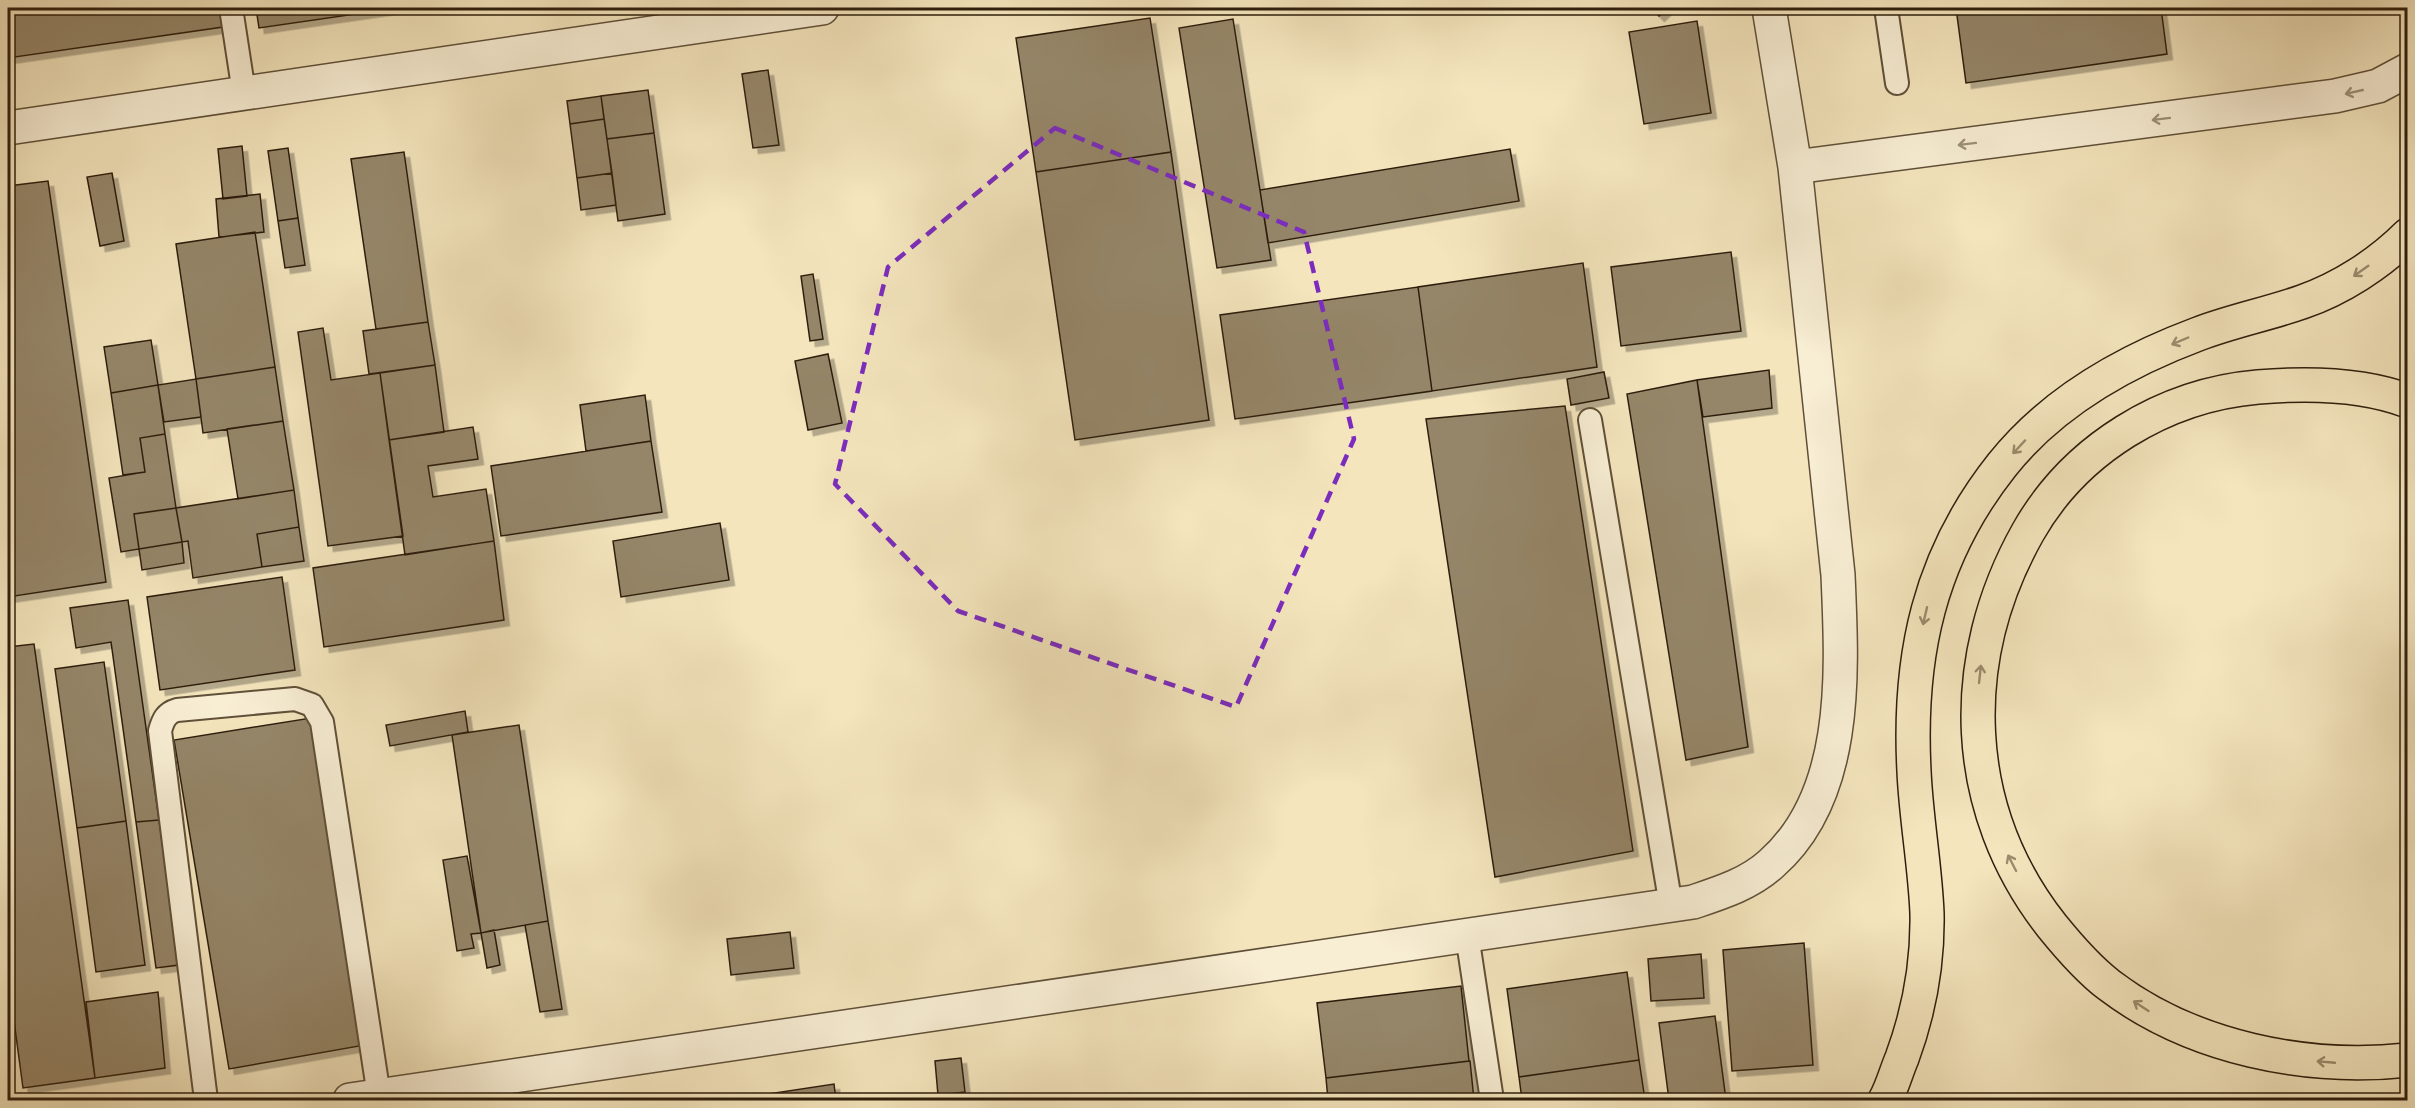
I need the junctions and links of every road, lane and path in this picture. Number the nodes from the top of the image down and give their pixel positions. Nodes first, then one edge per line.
1 (231, 8) edge
2 (822, 8) edge
3 (1769, 8) edge
4 (1886, 8) edge
5 (2408, 70) edge
6 (1897, 83) dead end
7 (244, 93) junction
8 (8, 128) edge
9 (1795, 167) junction
10 (2408, 236) edge
11 (2408, 401) edge
12 (1590, 420) dead end
13 (1671, 906) junction
14 (1467, 935) junction
15 (2396, 1061) edge
16 (365, 1098) edge
17 (206, 1101) edge
18 (1492, 1101) edge
19 (1885, 1101) edge

1 - 7 lane
2 - 7 street
3 - 9 street
4 - 6 lane
5 -> 9 street
7 - 8 street
9 - 13 street
10 -> 19 highway
15 -> 11 highway
12 - 13 lane
13 - 14 street
14 - 16 street
14 - 18 lane
16 - 17 lane

